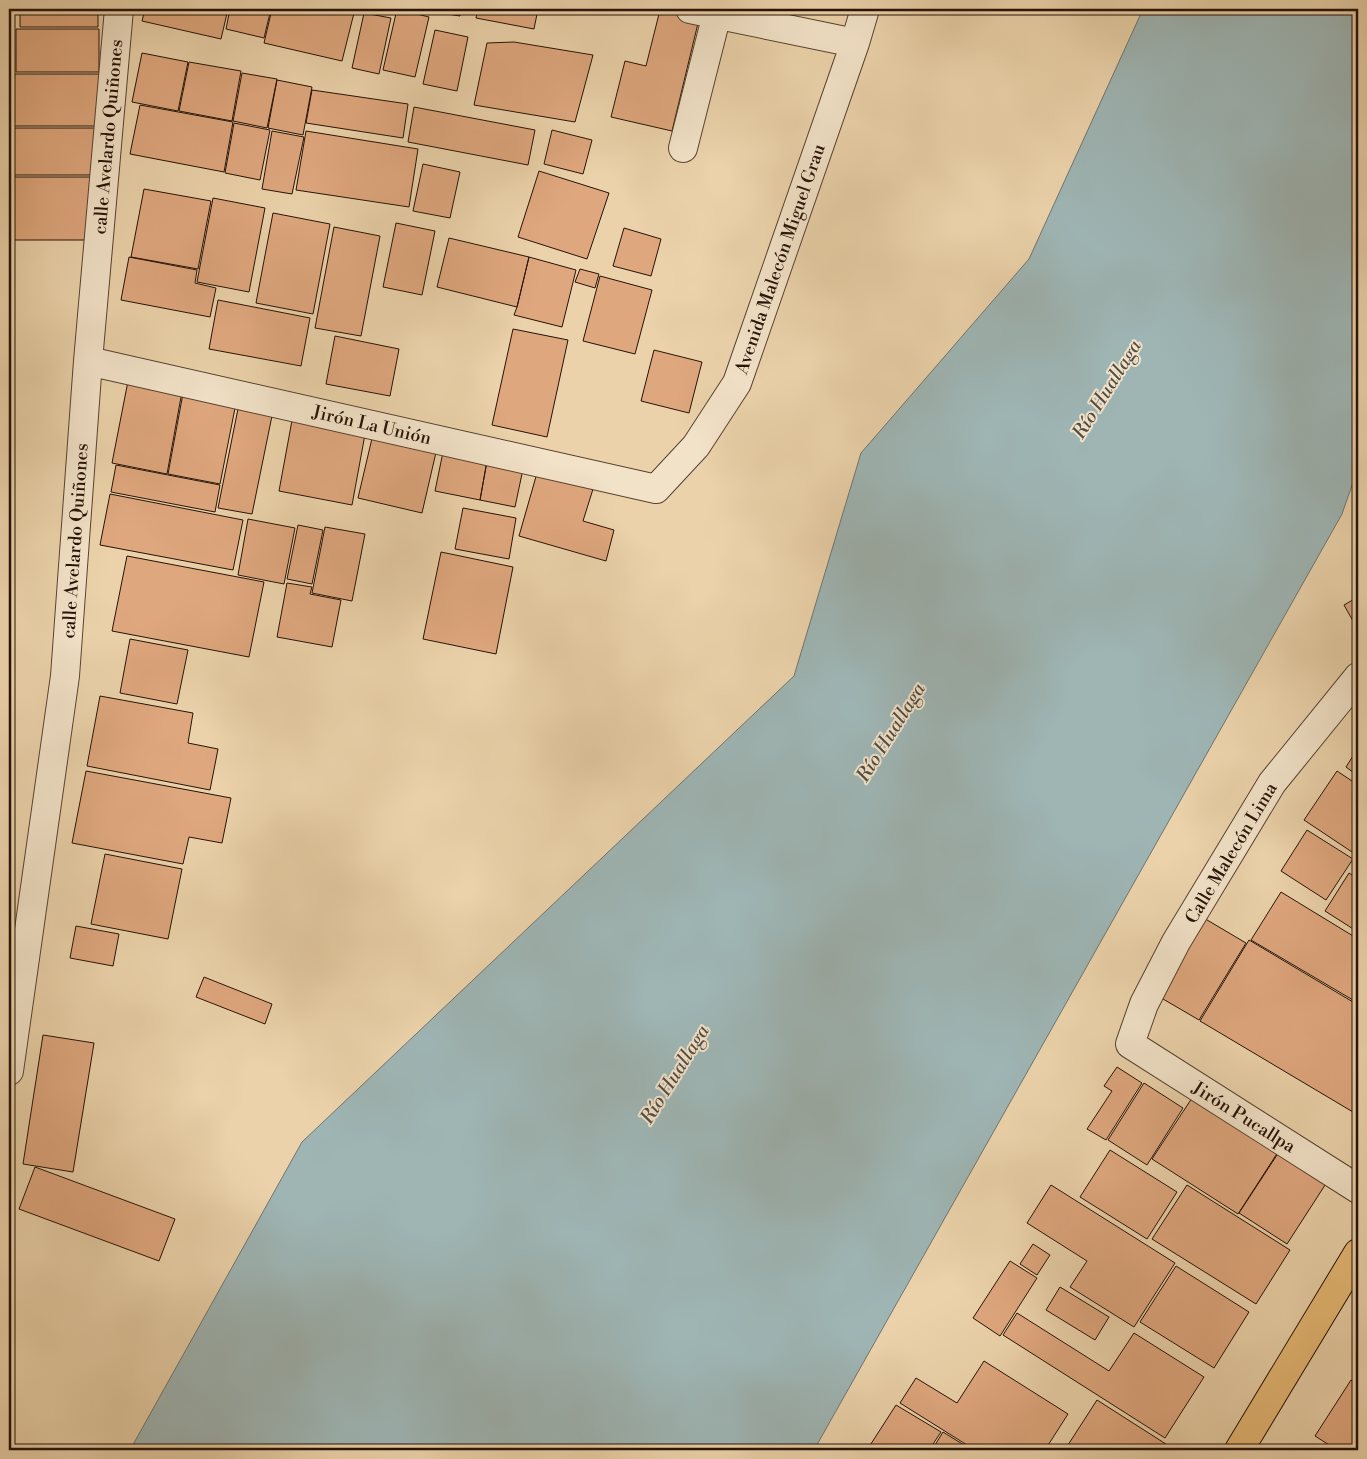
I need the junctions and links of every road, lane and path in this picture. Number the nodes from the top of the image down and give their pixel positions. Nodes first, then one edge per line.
1 (119, 9) edge
2 (690, 9) edge
3 (865, 9) edge
4 (717, 14) junction
5 (855, 43) junction
6 (683, 148) dead end
7 (88, 361) junction
8 (656, 489) joint
9 (1358, 677) edge
10 (1130, 1044) joint
11 (9, 1071) edge
12 (1358, 1189) edge
13 (1358, 1253) edge
14 (1239, 1450) edge

1 - 7 street, calle Avelardo Quiñones
2 - 4 street
3 - 5 street, Avenida Malecón Miguel Grau
4 - 5 street
4 - 6 street
5 - 8 street, Avenida Malecón Miguel Grau
7 - 8 street, Jirón La Unión
7 - 11 street, calle Avelardo Quiñones
9 - 10 street, Calle Malecón Lima
10 - 12 street, Jirón Pucallpa
13 - 14 highway

